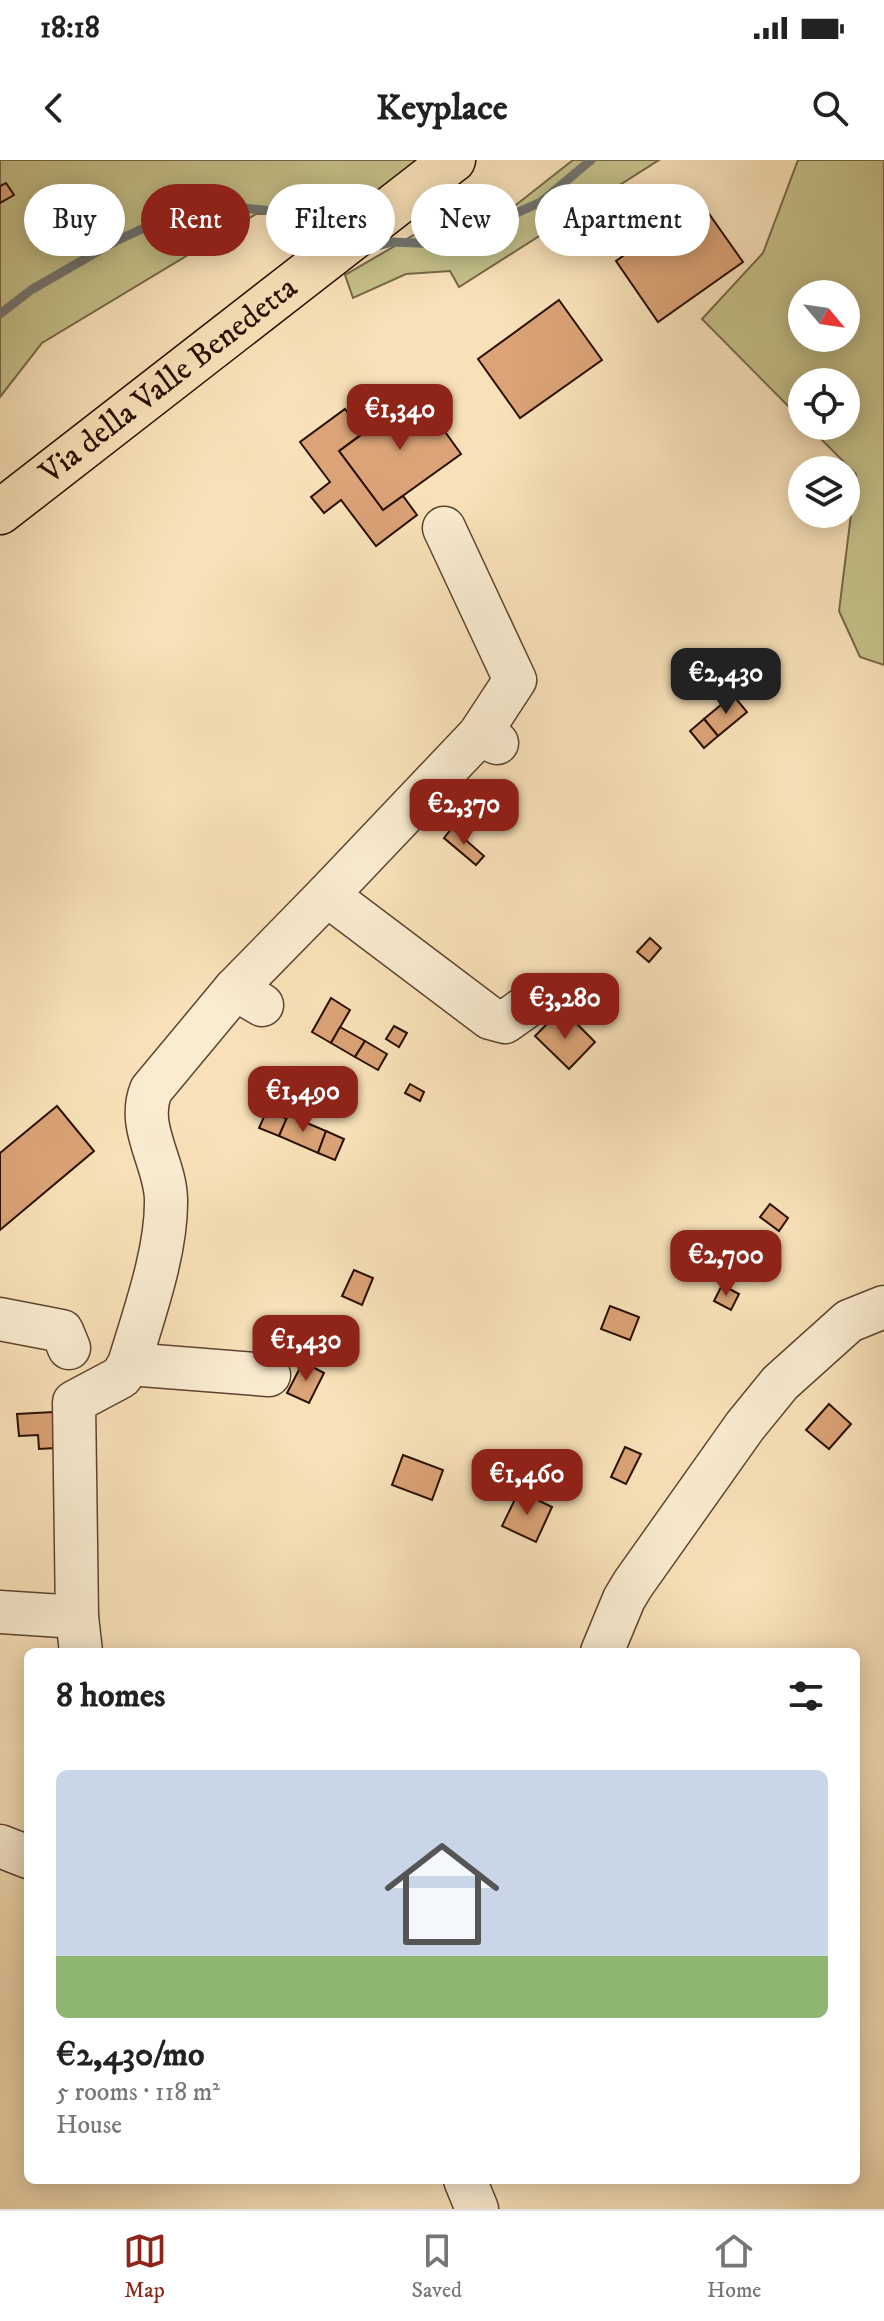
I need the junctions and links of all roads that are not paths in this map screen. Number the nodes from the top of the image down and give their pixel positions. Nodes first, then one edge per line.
1 (453, 160) edge
2 (0, 512) edge
3 (444, 528) dead end
4 (327, 895) junction
5 (540, 997) dead end
6 (884, 1307) edge
7 (0, 1319) edge
8 (69, 1348) dead end
9 (129, 1364) junction
10 (269, 1375) dead end
11 (0, 1612) edge
12 (79, 1635) edge
13 (604, 1648) edge
14 (0, 1846) edge
15 (24, 1855) edge
16 (467, 2184) edge
17 (477, 2209) edge

1 - 2 main road, Via della Valle Benedetta
3 - 4 street
4 - 5 street
4 - 9 street
6 - 13 street
7 - 8 street
9 - 10 street
9 - 12 street
11 - 12 street
14 - 15 street
16 - 17 street

